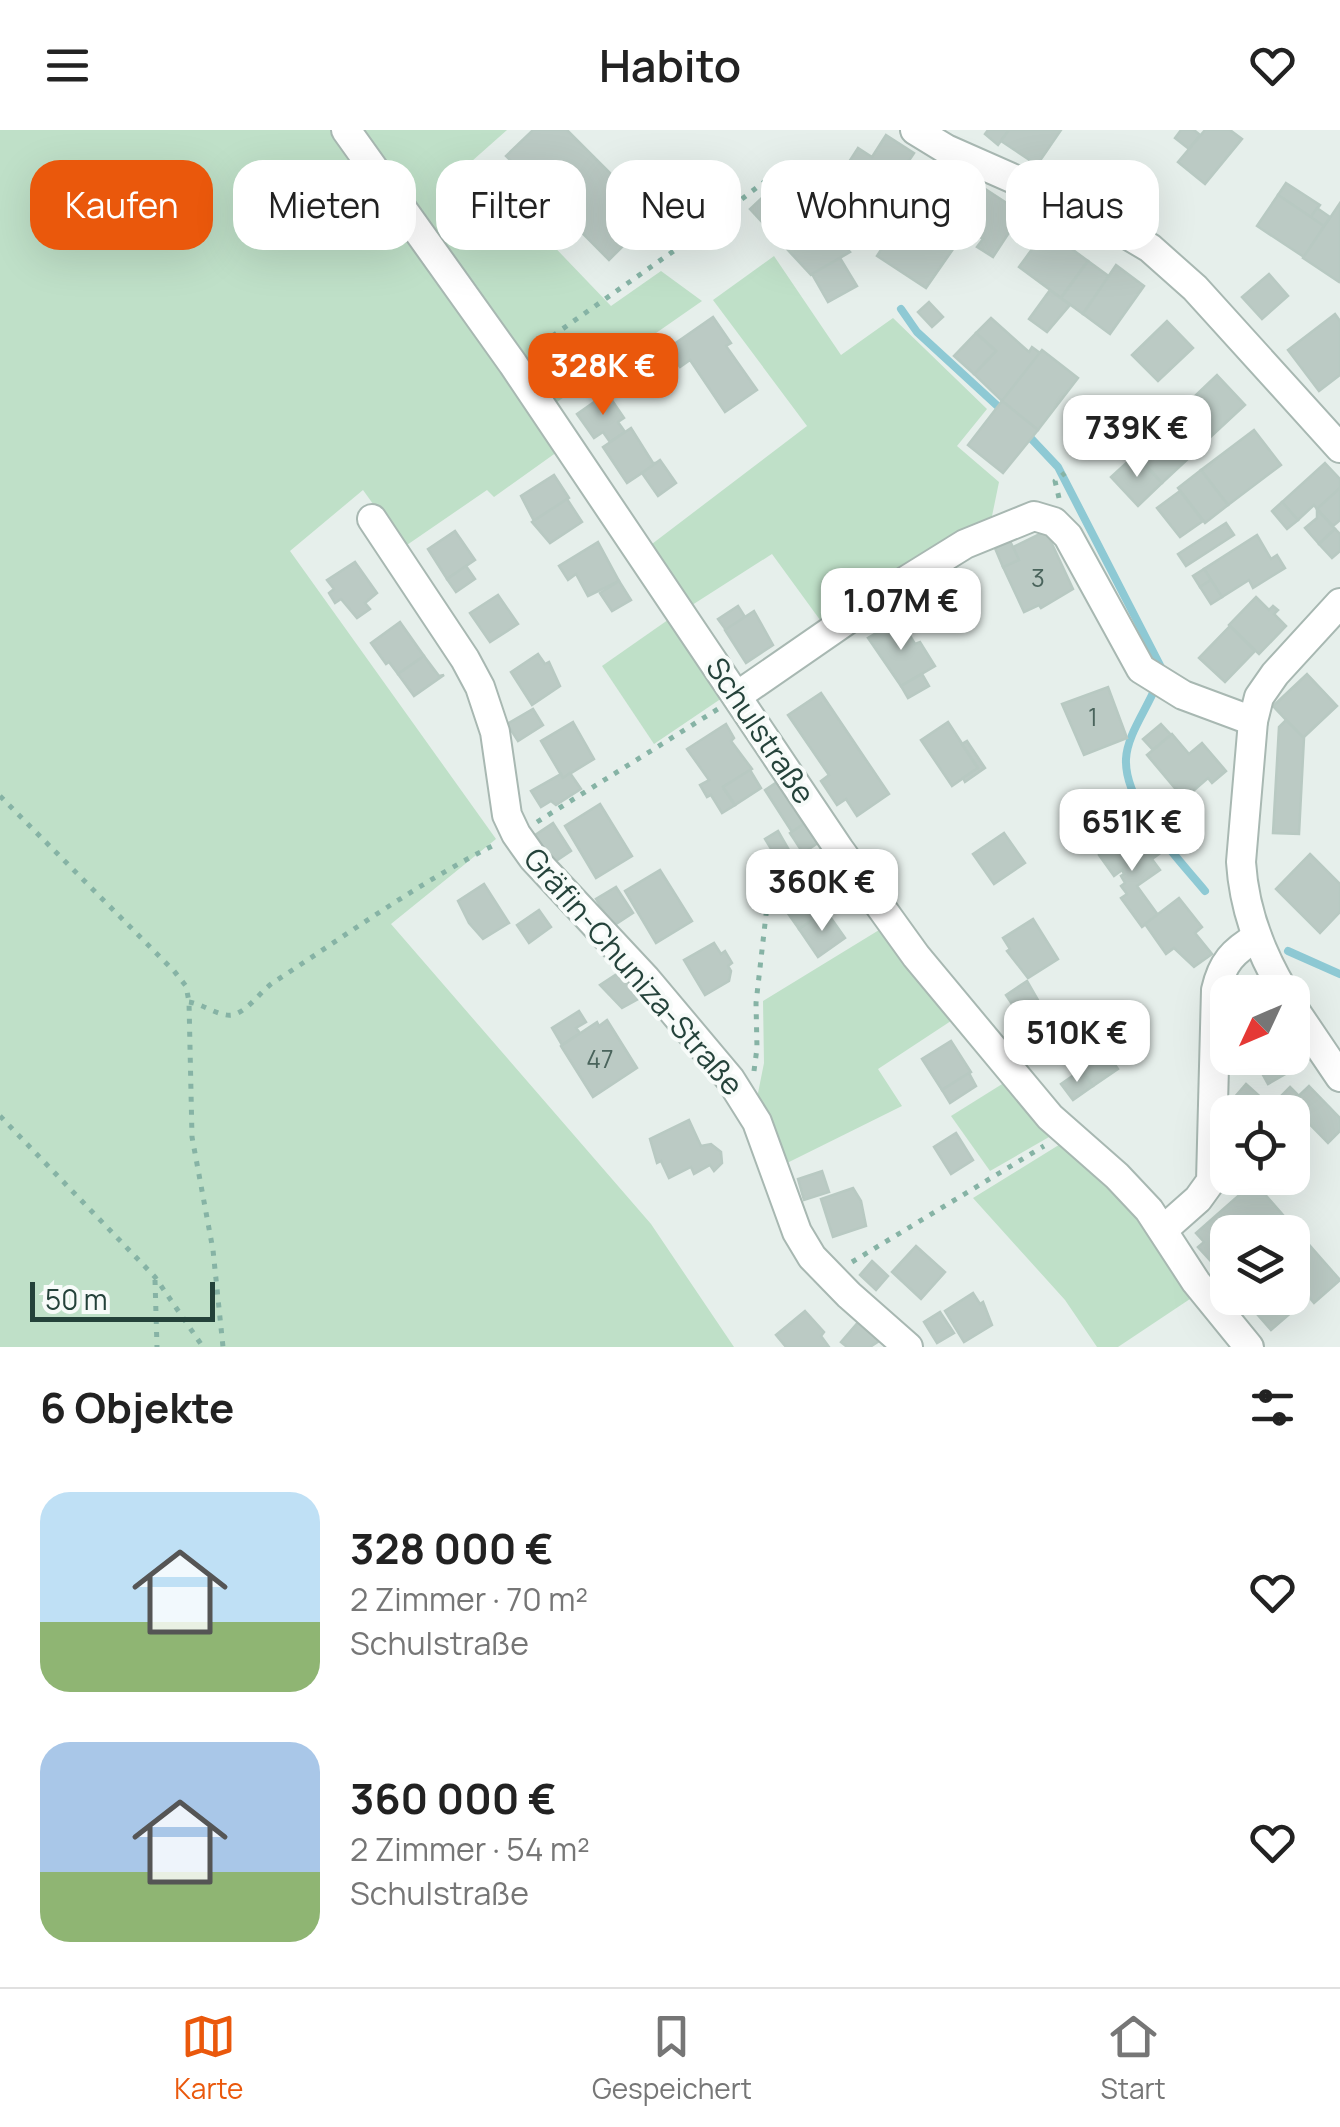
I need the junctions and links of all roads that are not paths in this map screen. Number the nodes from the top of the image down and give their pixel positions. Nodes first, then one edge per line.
1 (346, 130) edge
2 (914, 130) edge
3 (1340, 448) edge
4 (372, 519) dead end
5 (1340, 603) edge
6 (736, 696) junction
7 (1252, 722) junction
8 (1257, 937) junction
9 (1276, 975) edge
10 (1310, 1033) edge
11 (1340, 1077) edge
12 (1163, 1230) junction
13 (908, 1347) edge
14 (1249, 1347) edge

1 - 6 street, Schulstraße
2 - 3 street
4 - 13 street, Gräfin-Chuniza-Straße
5 - 7 street
6 - 7 street
6 - 12 street, Schulstraße
7 - 8 street
8 - 9 street
8 - 12 street
10 - 11 street
12 - 14 street, Schulstraße

